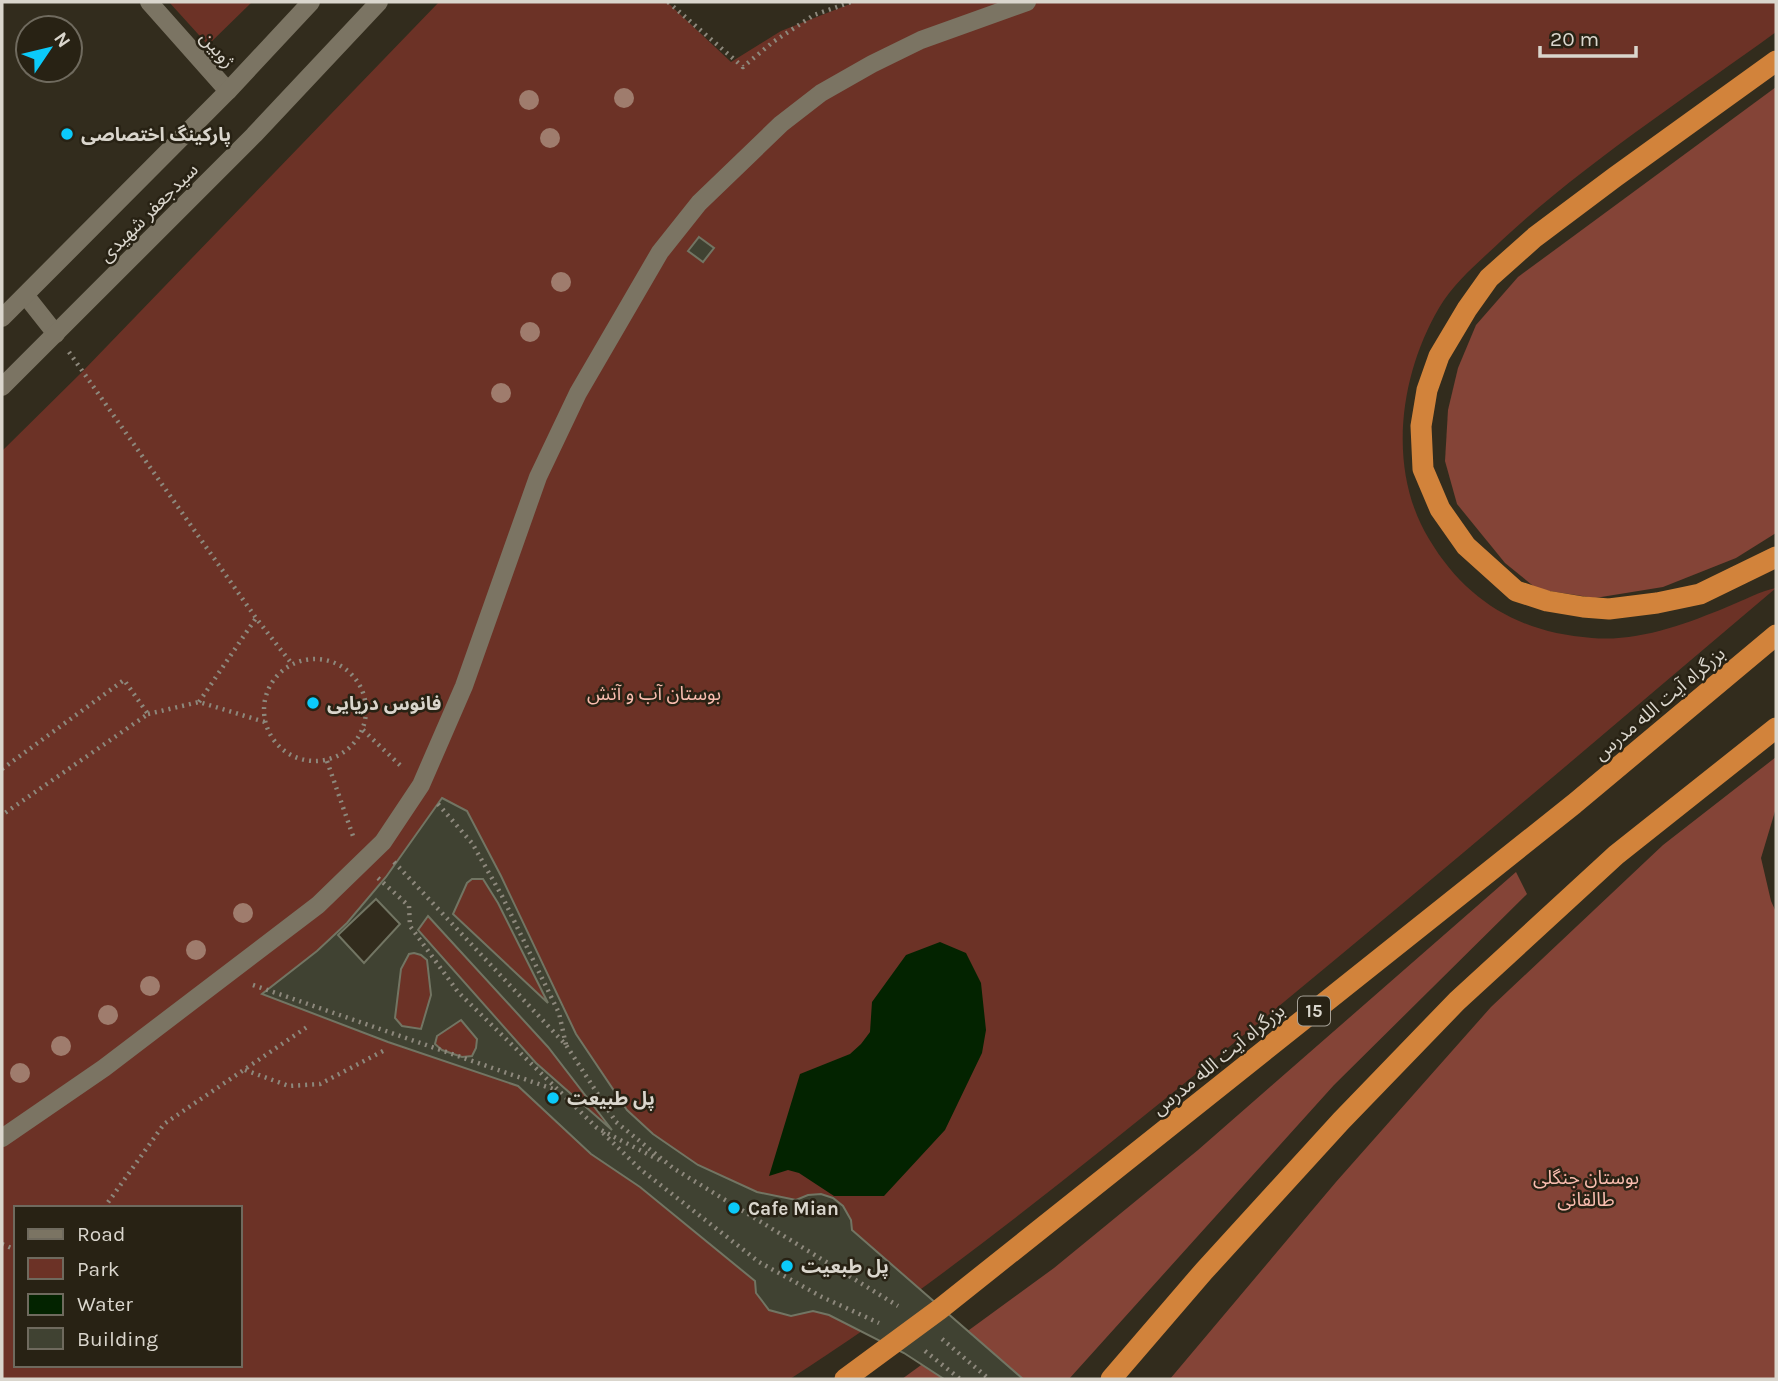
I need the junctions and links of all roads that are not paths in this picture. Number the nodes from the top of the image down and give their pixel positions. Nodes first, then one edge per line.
1 (149, 2) edge
2 (312, 2) edge
3 (379, 2) edge
4 (1027, 2) edge
5 (1776, 61) edge
6 (228, 91) junction
7 (26, 296) junction
8 (2, 318) edge
9 (56, 334) junction
10 (2, 387) edge
11 (1776, 557) edge
12 (1776, 635) edge
13 (1776, 728) edge
14 (2, 1138) edge
15 (845, 1379) edge
16 (1111, 1379) edge

1 - 6 street, ژوبین
2 - 6 street, سیدجعفر شهیدی
3 - 9 street, سیدجعفر شهیدی
4 - 14 street
5 - 11 highway
6 - 7 street, سیدجعفر شهیدی
7 - 8 street, سیدجعفر شهیدی
7 - 9 street
9 - 10 street, سیدجعفر شهیدی
12 - 15 highway, بزرگراه آیت الله مدرس / 15
13 - 16 highway

